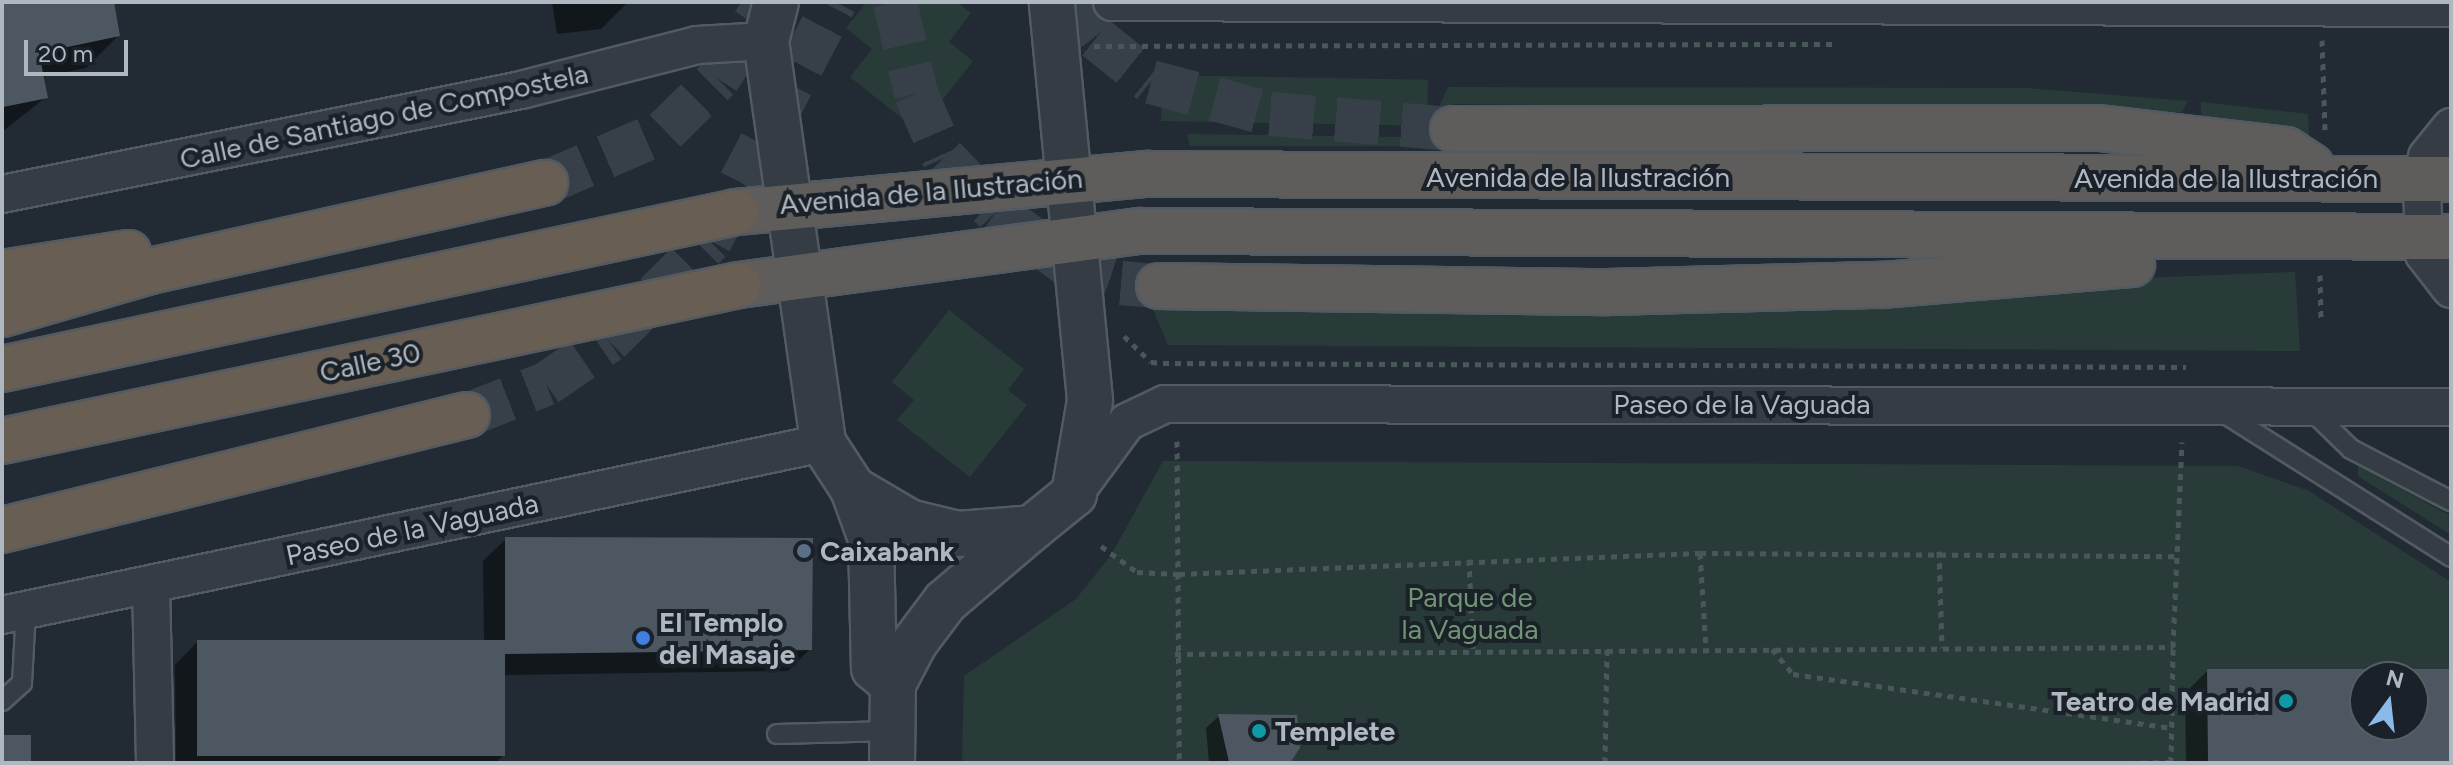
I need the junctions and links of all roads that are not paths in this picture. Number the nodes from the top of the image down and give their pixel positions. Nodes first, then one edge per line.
1 (1112, 2) edge
2 (2451, 8) edge
3 (771, 21) edge
4 (1052, 23) edge
5 (2451, 127) edge
6 (1453, 129) tunnel mouth
7 (2325, 157) junction
8 (1072, 177) junction
9 (2436, 179) edge
10 (2, 194) edge
11 (788, 202) junction
12 (2437, 237) edge
13 (1079, 238) junction
14 (2275, 239) junction
15 (803, 271) junction
16 (2, 273) edge
17 (739, 285) joint
18 (1159, 286) tunnel mouth
19 (2451, 289) edge
20 (2, 314) edge
21 (2, 369) edge
22 (2209, 404) junction
23 (2306, 405) junction
24 (2451, 407) edge
25 (467, 415) tunnel mouth
26 (2, 441) edge
27 (823, 443) junction
28 (278, 459) junction
29 (853, 489) junction
30 (1074, 494) junction
31 (2, 501) edge
32 (2451, 501) edge
33 (1032, 528) junction
34 (2, 530) edge
35 (2451, 557) edge
36 (151, 585) junction
37 (14, 612) edge
38 (893, 684) junction
39 (2, 701) edge
40 (777, 734) dead end
41 (892, 747) edge
42 (155, 763) edge

1 - 2 street
3 - 10 street, Calle de Santiago de Compostela
3 - 11 street
4 - 8 street
5 - 9 street
6 - 7 highway
7 - 8 highway, Avenida de la Ilustración
7 - 9 highway, Avenida de la Ilustración
8 - 11 highway, Avenida de la Ilustración
8 - 13 street
9 - 12 street
11 - 15 street
11 - 21 highway, Avenida de la Ilustración
12 - 14 highway, Avenida de la Ilustración
12 - 19 street
13 - 14 highway, Avenida de la Ilustración
13 - 15 highway, Avenida de la Ilustración
13 - 30 street
14 - 18 highway
15 - 17 highway, Avenida de la Ilustración
15 - 27 street
16 - 20 highway
17 - 26 highway, Calle 30
22 - 23 street, Paseo de la Vaguada
22 - 30 street, Paseo de la Vaguada
22 - 35 lane
23 - 24 street, Paseo de la Vaguada
23 - 32 lane
25 - 28 highway
27 - 29 street
27 - 36 street, Paseo de la Vaguada
28 - 31 highway
28 - 34 highway
29 - 33 street
29 - 38 street
30 - 33 street
33 - 38 street
36 - 37 street, Paseo de la Vaguada
36 - 42 street
37 - 39 lane
38 - 41 street
40 - 41 lane

